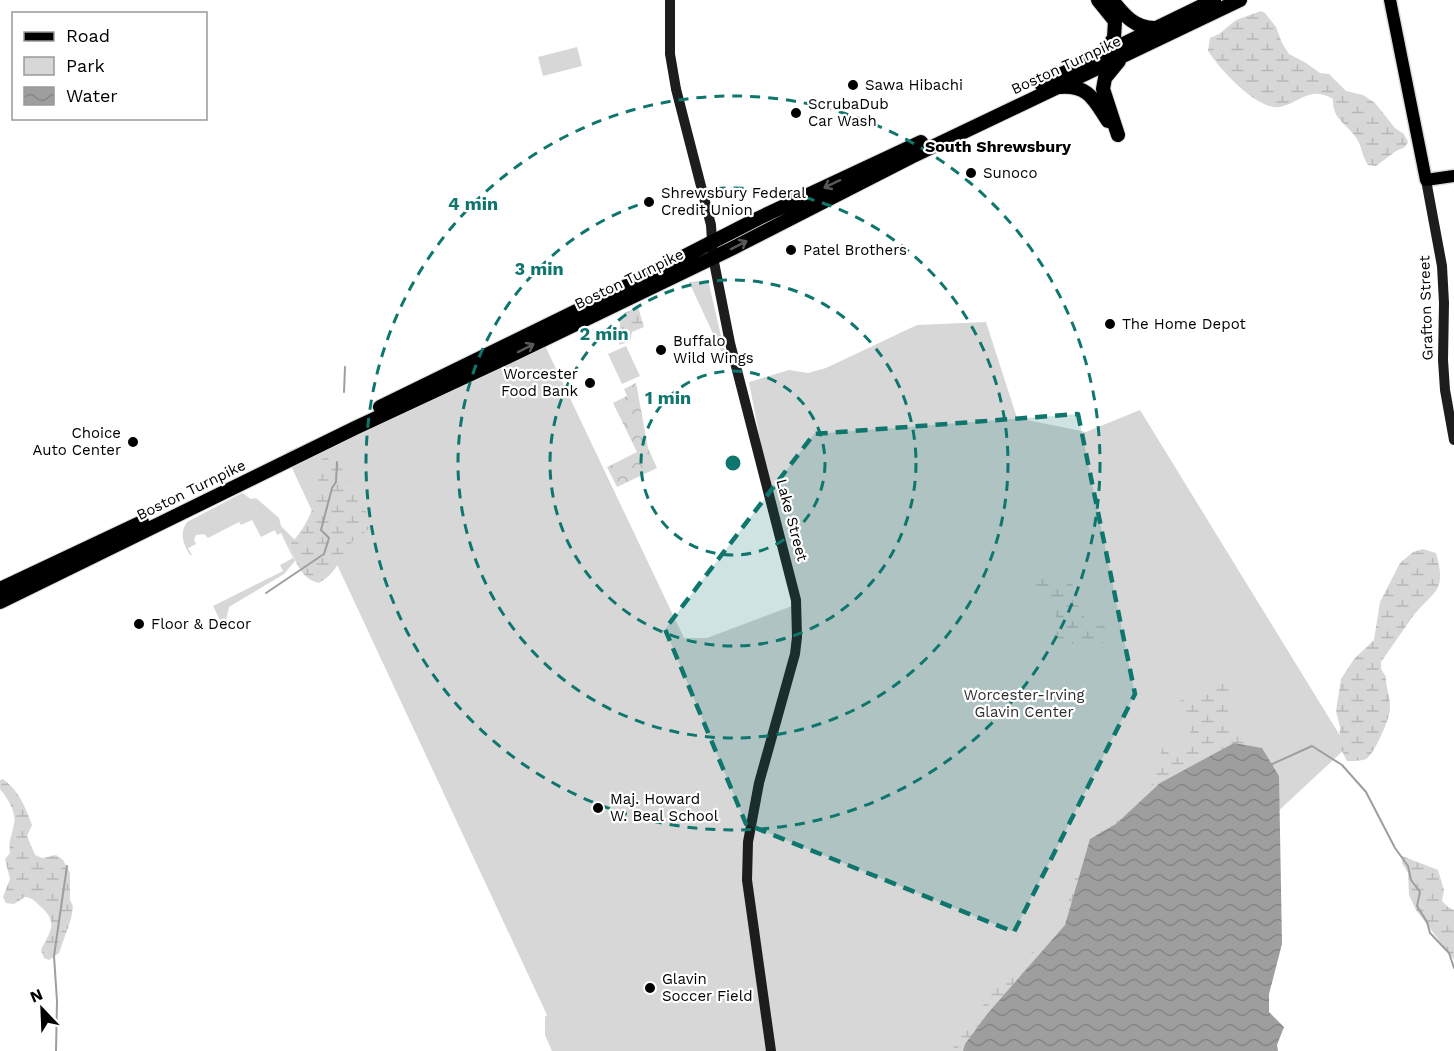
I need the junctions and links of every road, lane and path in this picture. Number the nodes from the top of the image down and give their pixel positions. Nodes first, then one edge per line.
1 (670, 0) edge
2 (1098, 0) edge
3 (1112, 0) edge
4 (1214, 0) edge
5 (1239, 0) edge
6 (1390, 0) edge
7 (1156, 28) junction
8 (1102, 54) junction
9 (1125, 55) junction
10 (1055, 88) junction
11 (1454, 176) edge
12 (1426, 180) junction
13 (713, 241) junction
14 (713, 257) junction
15 (1454, 440) edge
16 (0, 590) edge
17 (0, 602) edge
18 (771, 1051) edge

1 - 13 main road, Lake Street
2 - 8 highway
3 - 7 highway
4 - 7 highway, Boston Turnpike
5 - 9 highway, Boston Turnpike
6 - 12 main road, Grafton Street
7 - 8 highway, Boston Turnpike
8 -> 13 highway, Boston Turnpike
9 - 10 highway, Boston Turnpike
9 - 10 highway
14 -> 10 highway, Boston Turnpike
11 - 12 main road
12 - 15 main road, Grafton Street
13 - 14 main road, Lake Street
13 - 16 highway, Boston Turnpike
17 -> 14 highway, Boston Turnpike
14 - 18 main road, Lake Street

